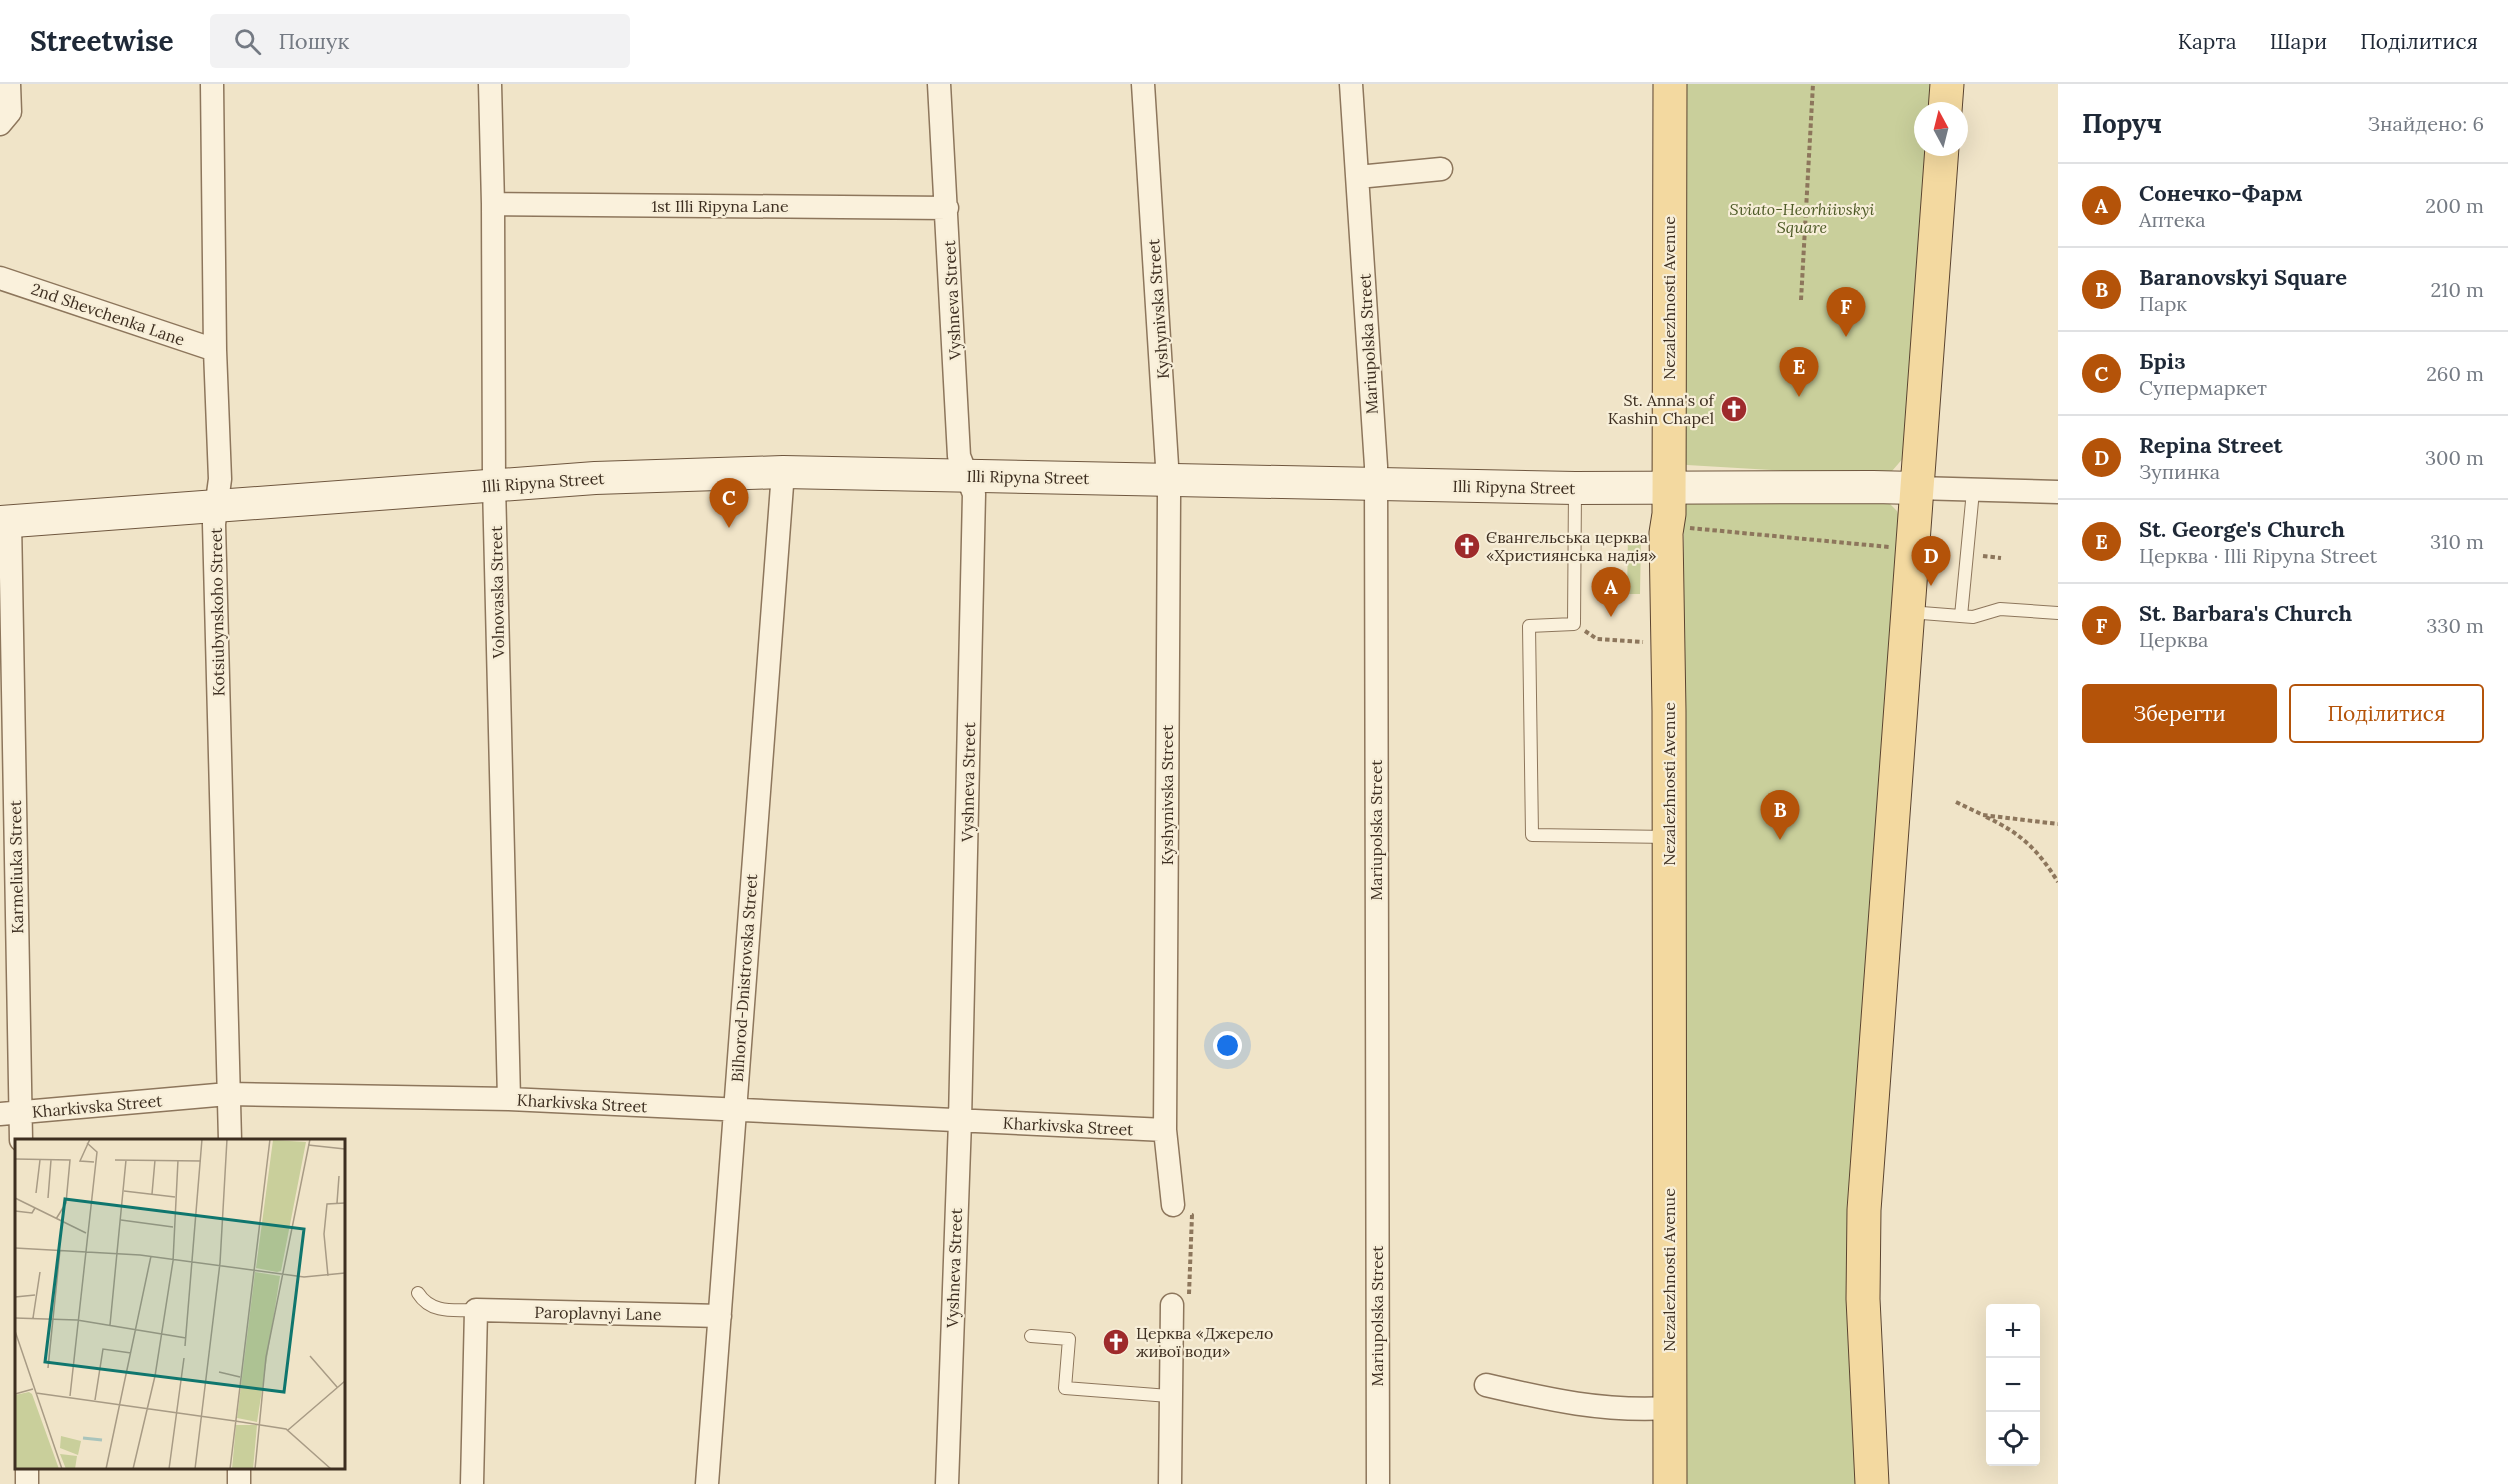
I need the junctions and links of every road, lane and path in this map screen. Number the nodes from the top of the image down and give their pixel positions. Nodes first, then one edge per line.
1 (9, 84) edge
2 (212, 84) edge
3 (490, 84) edge
4 (939, 84) edge
5 (1143, 84) edge
6 (1351, 84) edge
7 (1670, 84) edge
8 (1813, 84) edge
9 (1947, 84) edge
10 (1946, 102) edge
11 (0, 124) edge
12 (1941, 156) edge
13 (1440, 169) dead end
14 (1358, 177) junction
15 (493, 204) junction
16 (947, 208) junction
17 (0, 278) edge
18 (1801, 300) dead end
19 (215, 350) junction
20 (783, 472) junction
21 (967, 476) junction
22 (1168, 480) junction
23 (1375, 484) junction
24 (494, 485) junction
25 (1575, 488) junction
26 (1669, 489) junction
27 (1916, 489) junction
28 (1973, 491) junction
29 (2058, 492) edge
30 (217, 505) junction
31 (5, 521) edge
32 (1683, 528) dead end
33 (1900, 548) dead end
34 (1983, 556) dead end
35 (2001, 558) dead end
36 (1908, 612) junction
37 (2058, 613) edge
38 (1960, 616) junction
39 (1574, 624) junction
40 (1643, 642) dead end
41 (1956, 802) dead end
42 (1983, 815) junction
43 (2058, 825) edge
44 (1669, 837) junction
45 (2058, 882) edge
46 (228, 1094) junction
47 (509, 1099) junction
48 (734, 1111) junction
49 (10, 1113) edge
50 (960, 1121) junction
51 (1165, 1131) junction
52 (21, 1139) edge
53 (230, 1139) edge
54 (1173, 1205) joint
55 (418, 1293) dead end
56 (1172, 1305) joint
57 (476, 1310) junction
58 (720, 1316) junction
59 (1030, 1336) dead end
60 (1486, 1385) dead end
61 (1169, 1395) junction
62 (1670, 1408) junction
63 (472, 1484) edge
64 (707, 1484) edge
65 (947, 1484) edge
66 (1170, 1484) edge
67 (1378, 1484) edge
68 (1670, 1484) edge
69 (1872, 1484) edge

1 - 11 street
2 - 19 street, Kotsiubynskoho Street
3 - 15 street, Volnovaska Street
4 - 16 street, Vyshneva Street
5 - 22 street, Kyshynivska Street
6 - 14 street, Mariupolska Street
7 - 26 main road, Nezalezhnosti Avenue
8 - 18 path
9 - 10 main road
12 - 27 main road
13 - 14 street
14 - 23 street, Mariupolska Street
15 - 16 street, 1st Illi Ripyna Lane
15 - 24 street, Volnovaska Street
16 - 21 street, Vyshneva Street
17 - 19 street, 2nd Shevchenka Lane
19 - 30 street, Kotsiubynskoho Street
20 - 21 street, Illi Ripyna Street
20 - 24 street, Illi Ripyna Street
20 - 48 street, Bilhorod-Dnistrovska Street
21 - 22 street, Illi Ripyna Street
21 - 50 street, Vyshneva Street
22 - 23 street, Illi Ripyna Street
22 - 51 street, Kyshynivska Street
23 - 25 street, Illi Ripyna Street
23 - 67 street, Mariupolska Street
24 - 30 street, Illi Ripyna Street
24 - 47 street, Volnovaska Street
25 - 26 street, Illi Ripyna Street
25 - 39 lane
26 - 27 street, Illi Ripyna Street
26 - 44 main road, Nezalezhnosti Avenue
27 - 28 street, Illi Ripyna Street
27 - 36 main road
28 - 29 street, Illi Ripyna Street
28 - 38 lane
30 - 31 street, Illi Ripyna Street
30 - 46 street, Kotsiubynskoho Street
31 - 49 street, Karmeliuka Street
32 - 33 path
34 - 35 path
36 - 38 lane
36 - 69 main road
37 - 38 lane
39 - 40 path
39 - 44 lane
41 - 42 path
42 - 43 path
42 - 45 path
44 - 62 main road, Nezalezhnosti Avenue
46 - 47 street, Kharkivska Street
46 - 49 street, Kharkivska Street
46 - 53 street, Kotsiubynskoho Street
47 - 48 street, Kharkivska Street
48 - 50 street, Kharkivska Street
48 - 58 street, Bilhorod-Dnistrovska Street
49 - 52 street, Karmeliuka Street
50 - 51 street, Kharkivska Street
50 - 65 street, Vyshneva Street
51 - 54 street, Kyshynivska Street
54 - 56 path
55 - 57 lane, Paroplavnyi Lane
56 - 61 street
57 - 58 street, Paroplavnyi Lane
57 - 63 street
58 - 64 street, Bilhorod-Dnistrovska Street
59 - 61 lane
60 - 62 street
61 - 66 street
62 - 68 main road, Nezalezhnosti Avenue

